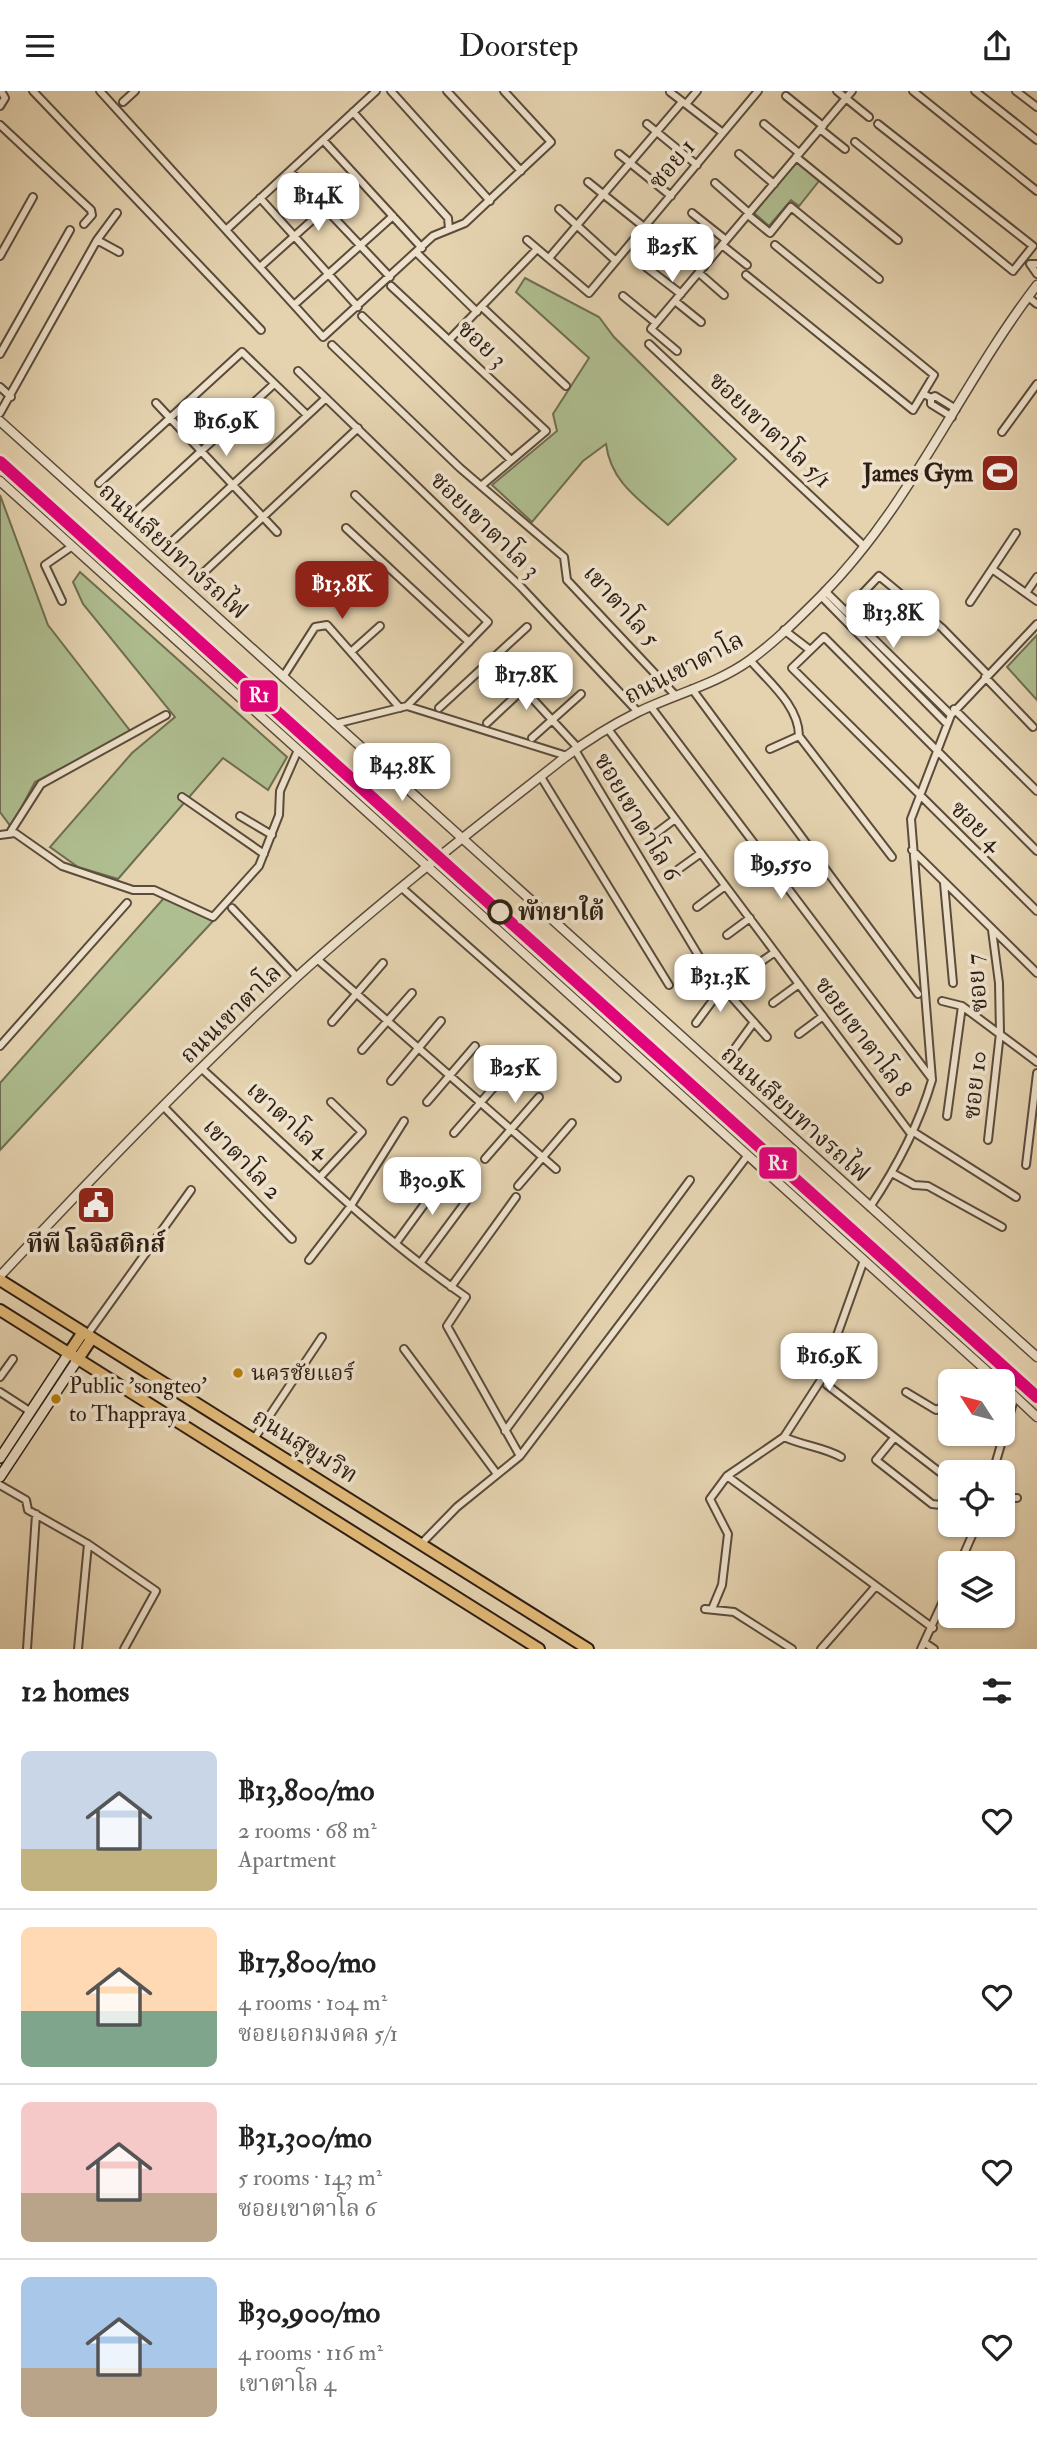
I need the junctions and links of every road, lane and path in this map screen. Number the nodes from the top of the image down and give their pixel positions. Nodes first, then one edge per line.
1 (1, 91) edge
2 (33, 91) edge
3 (100, 91) edge
4 (135, 91) edge
5 (376, 91) edge
6 (391, 91) edge
7 (447, 91) edge
8 (504, 91) edge
9 (697, 91) edge
10 (758, 91) edge
11 (837, 91) edge
12 (852, 91) edge
13 (913, 91) edge
14 (975, 91) edge
15 (1016, 91) edge
16 (670, 92) edge
17 (786, 96) dead end
18 (846, 98) junction
19 (124, 101) dead end
20 (684, 103) junction
21 (0, 106) edge
22 (1037, 107) edge
23 (353, 112) junction
24 (869, 117) dead end
25 (647, 124) dead end
26 (764, 124) dead end
27 (878, 124) dead end
28 (0, 125) edge
29 (821, 127) junction
30 (657, 132) junction
31 (723, 133) junction
32 (323, 140) junction
33 (1037, 140) edge
34 (855, 142) dead end
35 (845, 149) dead end
36 (619, 154) dead end
37 (739, 154) dead end
38 (798, 155) junction
39 (630, 163) junction
40 (696, 165) junction
41 (290, 171) junction
42 (521, 171) junction
43 (359, 179) junction
44 (588, 182) dead end
45 (715, 183) dead end
46 (774, 184) junction
47 (1037, 191) edge
48 (603, 195) junction
49 (671, 196) junction
50 (33, 197) dead end
51 (260, 198) junction
52 (490, 201) junction
53 (325, 208) junction
54 (559, 209) dead end
55 (117, 213) dead end
56 (692, 213) dead end
57 (749, 214) junction
58 (393, 216) junction
59 (84, 224) dead end
60 (576, 226) junction
61 (644, 227) junction
62 (449, 229) junction
63 (70, 230) dead end
64 (226, 230) junction
65 (294, 236) junction
66 (97, 240) junction
67 (527, 240) dead end
68 (668, 240) dead end
69 (898, 240) dead end
70 (724, 243) junction
71 (360, 245) junction
72 (775, 245) dead end
73 (537, 249) junction
74 (420, 250) junction
75 (119, 252) dead end
76 (0, 256) edge
77 (548, 258) junction
78 (1023, 259) junction
79 (616, 261) junction
80 (1034, 264) edge
81 (747, 265) dead end
82 (260, 267) junction
83 (646, 267) dead end
84 (701, 270) junction
85 (329, 274) junction
86 (1037, 274) edge
87 (746, 275) dead end
88 (390, 277) junction
89 (879, 279) dead end
90 (1037, 285) edge
91 (391, 286) dead end
92 (681, 294) junction
93 (724, 295) dead end
94 (623, 296) dead end
95 (1028, 297) junction
96 (675, 301) junction
97 (1037, 304) edge
98 (294, 305) junction
99 (358, 306) junction
100 (479, 309) junction
101 (362, 316) dead end
102 (656, 323) junction
103 (701, 323) dead end
104 (261, 330) dead end
105 (449, 340) junction
106 (649, 344) dead end
107 (332, 345) dead end
108 (677, 351) dead end
109 (0, 354) edge
110 (298, 371) dead end
111 (274, 384) junction
112 (1037, 384) edge
113 (566, 386) dead end
114 (0, 387) edge
115 (927, 396) junction
116 (11, 397) junction
117 (326, 398) junction
118 (156, 403) dead end
119 (0, 412) edge
120 (954, 413) junction
121 (307, 415) junction
122 (170, 418) junction
123 (0, 421) edge
124 (358, 429) junction
125 (1002, 432) dead end
126 (202, 451) junction
127 (511, 460) junction
128 (0, 481) edge
129 (99, 483) dead end
130 (233, 485) junction
131 (481, 486) junction
132 (355, 495) dead end
133 (134, 514) dead end
134 (263, 517) junction
135 (346, 528) dead end
136 (277, 532) dead end
137 (1016, 533) dead end
138 (863, 545) junction
139 (71, 547) junction
140 (166, 547) dead end
141 (992, 569) junction
142 (201, 575) dead end
143 (1037, 577) edge
144 (823, 593) junction
145 (1026, 593) junction
146 (62, 601) dead end
147 (1037, 601) edge
148 (970, 602) dead end
149 (846, 611) junction
150 (1037, 624) edge
151 (380, 626) dead end
152 (527, 627) dead end
153 (787, 627) junction
154 (469, 642) junction
155 (810, 650) junction
156 (352, 651) junction
157 (495, 657) junction
158 (750, 660) junction
159 (552, 662) dead end
160 (986, 675) junction
161 (283, 677) junction
162 (524, 689) junction
163 (692, 689) junction
164 (581, 694) dead end
165 (676, 696) junction
166 (651, 706) junction
167 (404, 707) junction
168 (439, 708) dead end
169 (638, 712) junction
170 (952, 712) junction
171 (166, 715) dead end
172 (553, 720) junction
173 (487, 723) dead end
174 (335, 724) junction
175 (947, 724) junction
176 (1033, 727) dead end
177 (608, 729) junction
178 (799, 736) junction
179 (532, 738) dead end
180 (576, 749) junction
181 (770, 749) dead end
182 (298, 750) junction
183 (938, 752) junction
184 (567, 756) junction
185 (541, 777) junction
186 (1037, 791) edge
187 (182, 797) dead end
188 (919, 798) junction
189 (240, 816) dead end
190 (675, 819) junction
191 (11, 831) junction
192 (655, 834) dead end
193 (0, 835) edge
194 (272, 835) junction
195 (463, 837) junction
196 (912, 850) junction
197 (1037, 851) edge
198 (701, 853) junction
199 (264, 854) junction
200 (892, 857) dead end
201 (428, 866) junction
202 (676, 871) dead end
203 (944, 883) junction
204 (725, 886) junction
205 (402, 888) junction
206 (127, 903) dead end
207 (697, 907) dead end
208 (232, 908) dead end
209 (1037, 911) edge
210 (750, 918) junction
211 (992, 930) junction
212 (727, 935) dead end
213 (775, 952) junction
214 (317, 959) junction
215 (383, 963) dead end
216 (752, 968) dead end
217 (1037, 973) edge
218 (297, 977) junction
219 (953, 982) dead end
220 (799, 984) junction
221 (669, 985) dead end
222 (722, 988) junction
223 (412, 993) dead end
224 (356, 994) junction
225 (918, 994) dead end
226 (942, 1001) dead end
227 (773, 1003) dead end
228 (962, 1006) junction
229 (823, 1016) junction
230 (387, 1021) junction
231 (441, 1021) dead end
232 (332, 1022) dead end
233 (754, 1022) junction
234 (696, 1023) dead end
235 (1000, 1033) junction
236 (799, 1034) dead end
237 (767, 1037) dead end
238 (0, 1046) edge
239 (475, 1046) dead end
240 (418, 1048) junction
241 (362, 1050) dead end
242 (730, 1055) dead end
243 (1037, 1062) edge
244 (201, 1068) junction
245 (508, 1071) dead end
246 (1037, 1073) edge
247 (449, 1076) junction
248 (617, 1078) dead end
249 (932, 1080) junction
250 (391, 1081) dead end
251 (539, 1097) dead end
252 (331, 1102) dead end
253 (427, 1102) dead end
254 (481, 1103) junction
255 (163, 1106) junction
256 (947, 1116) dead end
257 (404, 1121) dead end
258 (572, 1123) dead end
259 (511, 1130) junction
260 (912, 1132) junction
261 (454, 1133) dead end
262 (988, 1140) dead end
263 (748, 1155) junction
264 (543, 1157) junction
265 (485, 1159) dead end
266 (1026, 1165) dead end
267 (556, 1169) dead end
268 (892, 1173) junction
269 (321, 1176) junction
270 (445, 1176) dead end
271 (690, 1180) dead end
272 (518, 1187) dead end
273 (191, 1190) dead end
274 (516, 1197) dead end
275 (1016, 1197) dead end
276 (467, 1200) dead end
277 (350, 1207) junction
278 (870, 1207) junction
279 (1002, 1227) dead end
280 (292, 1239) dead end
281 (396, 1243) junction
282 (309, 1260) dead end
283 (864, 1260) junction
284 (421, 1262) junction
285 (0, 1278) edge
286 (452, 1287) junction
287 (0, 1311) edge
288 (87, 1335) junction
289 (322, 1337) dead end
290 (404, 1349) dead end
291 (74, 1356) junction
292 (1037, 1357) edge
293 (13, 1359) dead end
294 (985, 1369) edge
295 (0, 1377) edge
296 (827, 1385) dead end
297 (0, 1392) edge
298 (906, 1392) dead end
299 (1015, 1396) edge
300 (938, 1409) edge
301 (31, 1412) junction
302 (1037, 1417) edge
303 (505, 1431) junction
304 (785, 1437) junction
305 (894, 1438) junction
306 (254, 1439) junction
307 (520, 1456) junction
308 (841, 1457) dead end
309 (0, 1458) edge
310 (938, 1472) edge
311 (496, 1474) junction
312 (727, 1476) junction
313 (0, 1477) edge
314 (0, 1485) edge
315 (938, 1505) edge
316 (36, 1514) junction
317 (88, 1544) junction
318 (421, 1544) junction
319 (876, 1586) junction
320 (938, 1615) edge
321 (933, 1627) junction
322 (923, 1646) edge
323 (27, 1649) edge
324 (78, 1649) edge
325 (124, 1649) edge
326 (540, 1649) edge
327 (588, 1649) edge
328 (792, 1649) edge
329 (821, 1649) edge
330 (934, 1649) edge

1 - 21 street
2 - 104 street
3 - 64 street
4 - 19 street
5 - 23 street
6 - 52 street
7 - 42 street
8 - 42 street
9 - 20 street
10 - 31 street, ซอย 1
11 - 18 street
12 - 18 street
13 - 47 street
14 - 33 street
15 - 22 street
16 - 20 street
17 - 29 street
18 - 24 street
18 - 29 street
20 - 30 street
20 - 31 street
23 - 32 street
23 - 62 street
25 - 30 street
26 - 38 street
27 - 78 street
28 - 59 street
29 - 35 street
29 - 38 street
30 - 39 street
30 - 40 street
31 - 40 street, ซอย 1
32 - 41 street
32 - 43 street
34 - 78 street
36 - 39 street
37 - 46 street
38 - 46 street
38 - 69 street
39 - 48 street
39 - 49 street
40 - 49 street, ซอย 1
41 - 51 street
41 - 53 street
42 - 52 street
43 - 53 street
43 - 58 street
44 - 48 street
45 - 57 street
46 - 57 street
48 - 60 street
48 - 61 street
49 - 61 street, ซอย 1
50 - 76 street
51 - 64 street
51 - 65 street
52 - 62 street
53 - 65 street
53 - 71 street
54 - 60 street
55 - 66 street
56 - 70 street
57 - 70 street
57 - 89 street
58 - 71 street
58 - 74 street
60 - 77 street
60 - 79 street
61 - 79 street, ซอย 1
62 - 74 street
63 - 109 street
64 - 82 street
65 - 82 street
65 - 85 street
66 - 75 street
66 - 116 street
67 - 73 street
68 - 84 street
70 - 81 street
70 - 84 street
71 - 85 street
71 - 88 street
72 - 115 street
73 - 77 street
73 - 100 street
74 - 88 street
74 - 100 street
77 - 79 street, ซอย 1
78 - 80 street
80 - 86 street
82 - 98 street
83 - 92 street
84 - 92 street
84 - 93 street
85 - 98 street
85 - 99 street
87 - 115 street
88 - 99 street
90 - 95 street, ถนนเขาตาโล
91 - 105 street, ซอย 3
92 - 96 street
94 - 102 street
95 - 97 street
95 - 120 street, ถนนเขาตาโล
96 - 102 street
96 - 103 street
98 - 99 street
100 - 105 street
100 - 113 street
101 - 127 street
102 - 108 street
105 - 127 street, ซอย 3
106 - 138 street, ซอยเขาตาโล 5/1
107 - 131 street, เขาตาโล 5
110 - 117 street, ซอยเขาตาโล 3
111 - 121 street
111 - 122 street
111 - 126 street
112 - 125 street
114 - 116 street
115 - 120 street
116 - 119 street
117 - 121 street
117 - 124 street, ซอยเขาตาโล 3
118 - 122 street
120 - 138 street, ถนนเขาตาโล
121 - 130 street
122 - 126 street
122 - 129 street
123 - 161 street, ถนนเลียบทางรถไฟ
124 - 134 street
124 - 169 street, ซอยเขาตาโล 3
126 - 130 street
126 - 133 street
127 - 131 street
128 - 139 street
130 - 134 street
130 - 140 street
131 - 165 street, เขาตาโล 5
132 - 154 street
134 - 136 street
134 - 142 street
135 - 154 street
137 - 141 street
138 - 144 street, ถนนเขาตาโล
139 - 146 street
139 - 182 street
141 - 145 street
141 - 148 street
143 - 145 street
144 - 149 street
144 - 153 street, ถนนเขาตาโล
144 - 175 street
145 - 147 street
149 - 160 street
149 - 170 street
150 - 160 street
151 - 156 street
152 - 157 street
153 - 155 street
153 - 158 street, ถนนเขาตาโล
154 - 167 street
155 - 183 street
155 - 188 street, ซอย 4
156 - 161 street
156 - 167 street
157 - 162 street, ซอยเขาตาโล 6
157 - 168 street
158 - 163 street, ถนนเขาตาโล
158 - 178 street
159 - 162 street
160 - 170 street
160 - 176 street
161 - 174 street, ถนนเลียบทางรถไฟ
162 - 172 street, ซอยเขาตาโล 6
162 - 173 street
163 - 165 street, ถนนเขาตาโล
163 - 225 street
164 - 172 street
165 - 166 street, ถนนเขาตาโล
166 - 169 street, ถนนเขาตาโล
166 - 249 street
167 - 174 street
167 - 184 street
169 - 177 street, ถนนเขาตาโล
170 - 175 street
170 - 186 street
171 - 191 street
172 - 179 street
172 - 180 street, ซอยเขาตาโล 6
174 - 195 street, ถนนเลียบทางรถไฟ
175 - 183 street
177 - 180 street, ถนนเขาตาโล
177 - 190 street, ซอยเขาตาโล 8
178 - 181 street
178 - 200 street
180 - 184 street, ถนนเขาตาโล
180 - 222 street, ซอยเขาตาโล 6
182 - 194 street
182 - 201 street
183 - 188 street
183 - 197 street
184 - 185 street, ถนนเขาตาโล
185 - 195 street, ถนนเขาตาโล
185 - 221 street
187 - 199 street
188 - 196 street
188 - 209 street, ซอย 4
189 - 194 street
190 - 192 street
190 - 198 street, ซอยเขาตาโล 8
191 - 193 street
191 - 199 street
194 - 199 street
195 - 201 street, ถนนเขาตาโล
195 - 278 street, ถนนเลียบทางรถไฟ
196 - 203 street
196 - 249 street
198 - 202 street
198 - 204 street, ซอยเขาตาโล 8
201 - 205 street, ถนนเขาตาโล
201 - 263 street
203 - 211 street
203 - 219 street
204 - 207 street
204 - 210 street, ซอยเขาตาโล 8
205 - 214 street, ถนนเขาตาโล
205 - 248 street
206 - 238 street
208 - 218 street
210 - 212 street
210 - 213 street, ซอยเขาตาโล 8
211 - 217 street
211 - 235 street, ซอย 7
213 - 216 street
213 - 220 street, ซอยเขาตาโล 8
214 - 218 street, ถนนเขาตาโล
214 - 224 street
215 - 224 street
218 - 244 street, ถนนเขาตาโล
220 - 227 street
220 - 229 street, ซอยเขาตาโล 8
222 - 233 street, ซอยเขาตาโล 6
222 - 234 street
223 - 230 street
224 - 230 street
224 - 232 street
226 - 228 street
228 - 235 street
228 - 256 street
229 - 236 street
229 - 260 street, ซอยเขาตาโล 8
230 - 240 street
230 - 241 street
231 - 240 street
233 - 237 street, ซอยเขาตาโล 6
233 - 242 street
235 - 243 street
235 - 262 street, ซอย 10
239 - 247 street
240 - 247 street
240 - 250 street
244 - 255 street, ถนนเขาตาโล
244 - 269 street, เขาตาโล 4
245 - 254 street
246 - 266 street
247 - 253 street
247 - 254 street
249 - 260 street
251 - 259 street
252 - 269 street
254 - 259 street
254 - 261 street
255 - 280 street, เขาตาโล 2
255 - 285 street, ถนนเขาตาโล
257 - 277 street
258 - 264 street
259 - 264 street
259 - 265 street
260 - 268 street
260 - 275 street
263 - 283 street
263 - 307 street
264 - 267 street
264 - 272 street
268 - 278 street
268 - 279 street
269 - 277 street, เขาตาโล 4
270 - 281 street
271 - 303 street
273 - 288 street
274 - 286 street
276 - 284 street
277 - 281 street, เขาตาโล 4
277 - 282 street
278 - 292 street, ถนนเลียบทางรถไฟ
281 - 284 street, เขาตาโล 4
283 - 294 street
283 - 304 street
284 - 286 street, เขาตาโล 4
285 - 288 highway, ถนนสุขุมวิท
286 - 303 street
287 - 291 highway, ถนนสุขุมวิท
288 - 291 highway
288 - 306 highway, ถนนสุขุมวิท
289 - 306 street
290 - 311 street
291 - 301 main road
291 - 313 main road
291 - 326 highway, ถนนสุขุมวิท
293 - 295 street
296 - 305 street
297 - 301 street
298 - 300 street
299 - 302 street
301 - 309 main road
303 - 307 street
304 - 308 street
304 - 312 street
305 - 310 street
305 - 315 street
306 - 318 highway, ถนนสุขุมวิท
307 - 311 street
311 - 318 street
312 - 319 street
312 - 328 street
314 - 316 street
316 - 317 street
316 - 323 street
317 - 324 street
317 - 325 street
318 - 327 highway, ถนนสุขุมวิท
319 - 321 street
319 - 329 street
320 - 321 street
321 - 322 street
322 - 330 street

